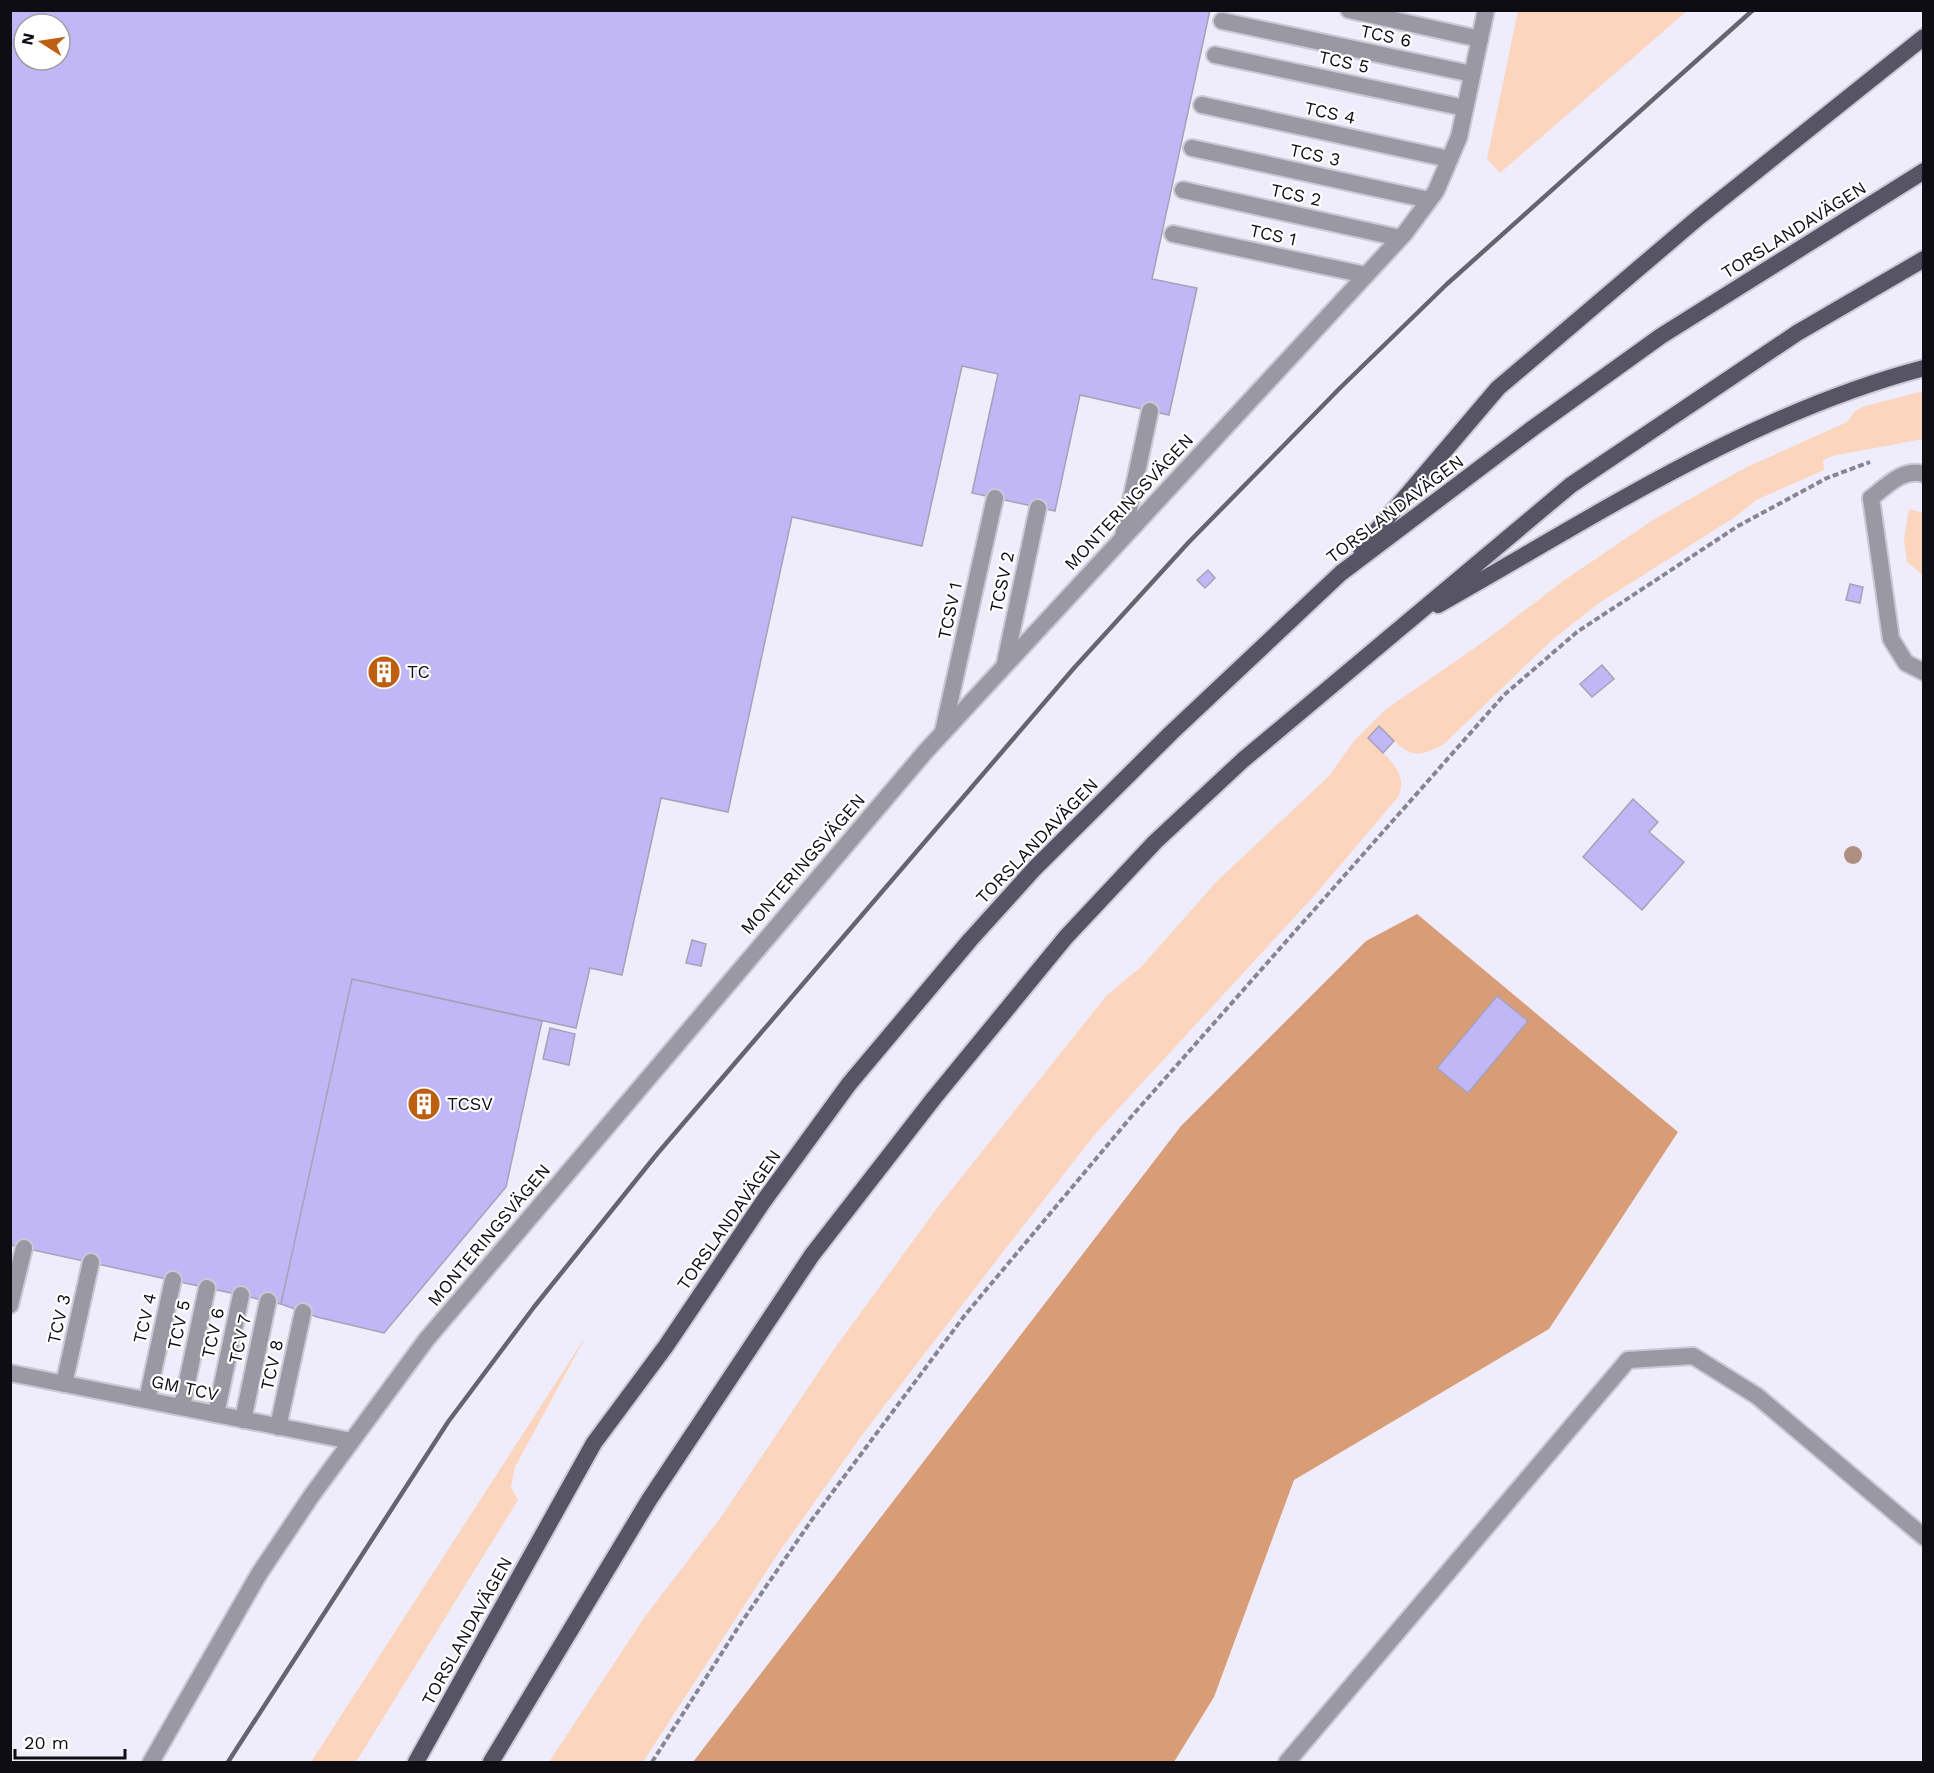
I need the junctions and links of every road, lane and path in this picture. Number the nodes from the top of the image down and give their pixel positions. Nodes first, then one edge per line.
1 (1349, 10) edge
2 (1486, 10) edge
3 (1222, 21) dead end
4 (1923, 37) edge
5 (1480, 39) junction
6 (1215, 55) dead end
7 (1472, 74) junction
8 (1202, 105) dead end
9 (1465, 108) junction
10 (1192, 148) dead end
11 (1449, 159) junction
12 (1923, 171) edge
13 (1183, 190) dead end
14 (1429, 200) junction
15 (1173, 234) dead end
16 (1400, 238) junction
17 (1923, 259) edge
18 (1366, 275) junction
19 (1923, 368) edge
20 (1150, 411) dead end
21 (1874, 461) dead end
22 (1923, 474) edge
23 (994, 498) dead end
24 (1038, 508) dead end
25 (1123, 537) junction
26 (1341, 573) junction
27 (1401, 626) junction
28 (1005, 663) junction
29 (1923, 672) edge
30 (943, 732) junction
31 (24, 1248) dead end
32 (91, 1262) dead end
33 (173, 1281) dead end
34 (207, 1288) dead end
35 (240, 1295) dead end
36 (268, 1301) dead end
37 (10, 1305) edge
38 (303, 1312) dead end
39 (10, 1373) edge
40 (64, 1384) junction
41 (147, 1400) junction
42 (182, 1406) junction
43 (216, 1414) junction
44 (243, 1420) junction
45 (278, 1427) junction
46 (351, 1441) junction
47 (1923, 1537) edge
48 (151, 1762) edge
49 (416, 1762) edge
50 (490, 1762) edge
51 (652, 1762) edge
52 (1287, 1762) edge

1 - 5 street
2 - 5 street, MONTERINGSVÄGEN
3 - 7 street, TCS 6
4 - 26 main road
5 - 7 street, MONTERINGSVÄGEN
6 - 9 street, TCS 5
7 - 9 street, MONTERINGSVÄGEN
8 - 11 street, TCS 4
9 - 11 street, MONTERINGSVÄGEN
10 - 14 street, TCS 3
11 - 14 street, MONTERINGSVÄGEN
12 - 26 main road, TORSLANDAVÄGEN
13 - 16 street, TCS 2
14 - 16 street, MONTERINGSVÄGEN
15 - 18 street, TCS 1
16 - 18 street, MONTERINGSVÄGEN
17 - 27 main road
18 - 25 street, MONTERINGSVÄGEN
19 - 27 main road
20 - 25 street
21 - 51 path
22 - 29 street
23 - 30 street, TCSV 1
24 - 28 street, TCSV 2
25 - 28 street, MONTERINGSVÄGEN
26 - 49 main road, TORSLANDAVÄGEN
27 - 50 main road
28 - 30 street, MONTERINGSVÄGEN
30 - 46 street, MONTERINGSVÄGEN
31 - 37 street
32 - 40 street, TCV 3
33 - 41 street, TCV 4
34 - 42 street, TCV 5
35 - 43 street, TCV 6
36 - 44 street, TCV 7
38 - 45 street, TCV 8
39 - 40 street, GM TCV
40 - 41 street, GM TCV
41 - 42 street, GM TCV
42 - 43 street, GM TCV
43 - 44 street, GM TCV
44 - 45 street, GM TCV
45 - 46 street, GM TCV
46 - 48 street, MONTERINGSVÄGEN
47 - 52 street

